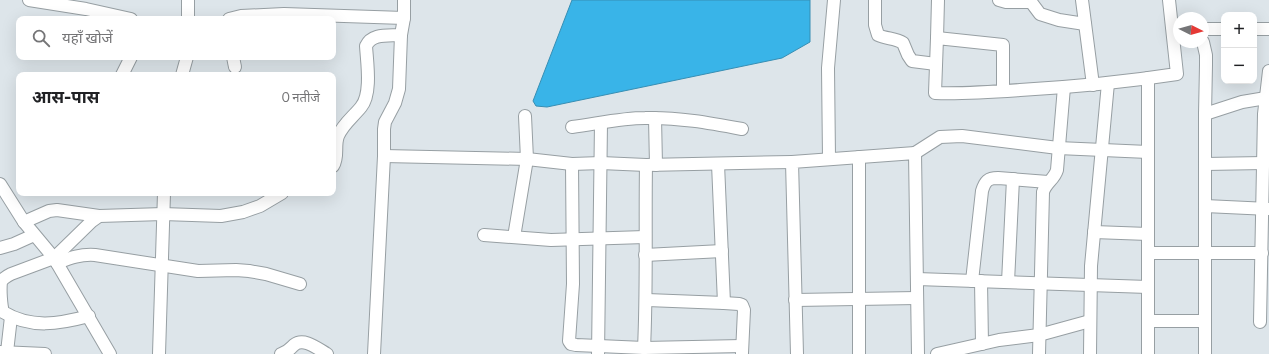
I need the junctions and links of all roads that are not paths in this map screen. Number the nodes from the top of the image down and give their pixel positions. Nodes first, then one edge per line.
1 (29, 0) edge
2 (188, 0) edge
3 (404, 0) edge
4 (834, 0) edge
5 (875, 0) edge
6 (938, 0) edge
7 (999, 0) edge
8 (1082, 0) edge
9 (1173, 10) edge
10 (118, 16) edge
11 (188, 16) edge
12 (241, 16) edge
13 (404, 18) junction
14 (1085, 24) junction
15 (1257, 28) edge
16 (1209, 29) edge
17 (1221, 29) edge
18 (1269, 29) edge
19 (401, 35) junction
20 (937, 38) junction
21 (1204, 48) edge
22 (130, 60) edge
23 (186, 60) edge
24 (936, 64) junction
25 (1269, 71) edge
26 (124, 72) edge
27 (183, 72) edge
28 (1148, 78) junction
29 (1108, 83) junction
30 (1093, 85) junction
31 (1064, 87) junction
32 (1003, 91) junction
33 (1266, 98) junction
34 (1205, 114) junction
35 (525, 116) dead end
36 (655, 118) junction
37 (1267, 119) edge
38 (601, 123) junction
39 (572, 126) dead end
40 (742, 129) dead end
41 (336, 147) edge
42 (336, 147) edge
43 (1058, 148) junction
44 (1101, 150) junction
45 (1148, 152) junction
46 (915, 153) junction
47 (384, 156) junction
48 (859, 156) junction
49 (829, 158) junction
50 (336, 159) edge
51 (527, 159) junction
52 (792, 162) junction
53 (601, 163) junction
54 (1264, 163) junction
55 (572, 164) junction
56 (718, 164) junction
57 (1205, 164) junction
58 (651, 165) junction
59 (1013, 179) junction
60 (1048, 182) junction
61 (0, 184) edge
62 (164, 196) edge
63 (277, 196) edge
64 (1205, 206) junction
65 (1266, 208) edge
66 (163, 214) junction
67 (99, 216) junction
68 (24, 222) junction
69 (1094, 232) junction
70 (1148, 234) junction
71 (34, 235) junction
72 (484, 235) dead end
73 (514, 237) junction
74 (645, 237) junction
75 (599, 238) junction
76 (573, 239) junction
77 (0, 248) edge
78 (722, 251) junction
79 (1148, 252) junction
80 (1205, 253) junction
81 (1262, 253) junction
82 (645, 255) junction
83 (55, 261) junction
84 (162, 266) junction
85 (917, 279) junction
86 (977, 281) junction
87 (1008, 282) junction
88 (300, 284) dead end
89 (1041, 284) junction
90 (1091, 285) junction
91 (1148, 287) junction
92 (917, 298) junction
93 (859, 299) junction
94 (647, 300) junction
95 (795, 300) junction
96 (724, 303) junction
97 (5, 314) edge
98 (89, 316) junction
99 (1205, 320) junction
100 (1090, 321) junction
101 (1148, 321) junction
102 (1260, 322) dead end
103 (1039, 334) junction
104 (982, 344) junction
105 (644, 348) junction
106 (599, 350) edge
107 (742, 350) edge
108 (4, 352) edge
109 (45, 354) edge
110 (110, 354) edge
111 (159, 354) edge
112 (281, 354) edge
113 (327, 354) edge
114 (374, 354) edge
115 (797, 354) edge
116 (859, 354) edge
117 (918, 354) edge
118 (937, 354) edge
119 (1039, 354) edge
120 (1090, 354) edge
121 (1148, 354) edge
122 (1205, 354) edge

1 - 10 street
2 - 11 street
3 - 13 street
4 - 49 street
5 - 24 street
6 - 20 street
7 - 14 street
8 - 14 street
9 - 28 street
12 - 13 street
13 - 19 street
14 - 30 street
15 - 18 street
16 - 17 street
19 - 41 street
19 - 47 street
20 - 24 street
20 - 32 street
21 - 34 street
22 - 26 street
23 - 27 street
24 - 32 street
25 - 33 street
28 - 29 street
28 - 45 street
29 - 30 street
29 - 44 street
30 - 31 street
31 - 32 street
31 - 43 street
33 - 34 street
33 - 37 street
34 - 57 street
35 - 51 street
36 - 38 street
36 - 40 street
36 - 58 street
37 - 54 street
38 - 39 street
38 - 53 street
42 - 50 street
43 - 44 street
43 - 46 street
43 - 60 street
44 - 45 street
44 - 69 street
45 - 70 street
46 - 48 street
46 - 85 street
47 - 51 street
47 - 114 street
48 - 49 street
48 - 93 street
49 - 52 street
51 - 55 street
51 - 73 street
52 - 56 street
52 - 95 street
53 - 55 street
53 - 58 street
53 - 75 street
54 - 57 street
54 - 65 street
55 - 76 street
56 - 58 street
56 - 78 street
57 - 64 street
58 - 74 street
59 - 60 street
59 - 86 street
59 - 87 street
60 - 89 street
61 - 68 street
62 - 66 street
63 - 66 street
64 - 65 street
64 - 80 street
65 - 81 street
66 - 67 street
66 - 84 street
67 - 68 street
67 - 83 street
68 - 71 street
69 - 70 street
69 - 90 street
70 - 79 street
71 - 77 street
71 - 83 street
72 - 73 street
73 - 76 street
74 - 75 street
74 - 82 street
75 - 76 street
75 - 106 street
76 - 106 street
78 - 82 street
78 - 96 street
79 - 80 street
79 - 91 street
80 - 81 street
80 - 99 street
81 - 102 street
82 - 94 street
83 - 84 street
83 - 97 street
83 - 98 street
84 - 88 street
84 - 111 street
85 - 86 street
85 - 92 street
86 - 87 street
86 - 104 street
87 - 89 street
89 - 90 street
89 - 103 street
90 - 91 street
90 - 100 street
91 - 101 street
92 - 93 street
92 - 117 street
93 - 95 street
93 - 116 street
94 - 96 street
94 - 105 street
95 - 115 street
96 - 107 street
97 - 98 street
97 - 108 street
98 - 110 street
99 - 101 street
99 - 122 street
100 - 103 street
100 - 120 street
101 - 121 street
103 - 104 street
103 - 119 street
104 - 118 street
105 - 106 street
105 - 107 street
108 - 109 street
112 - 113 street

